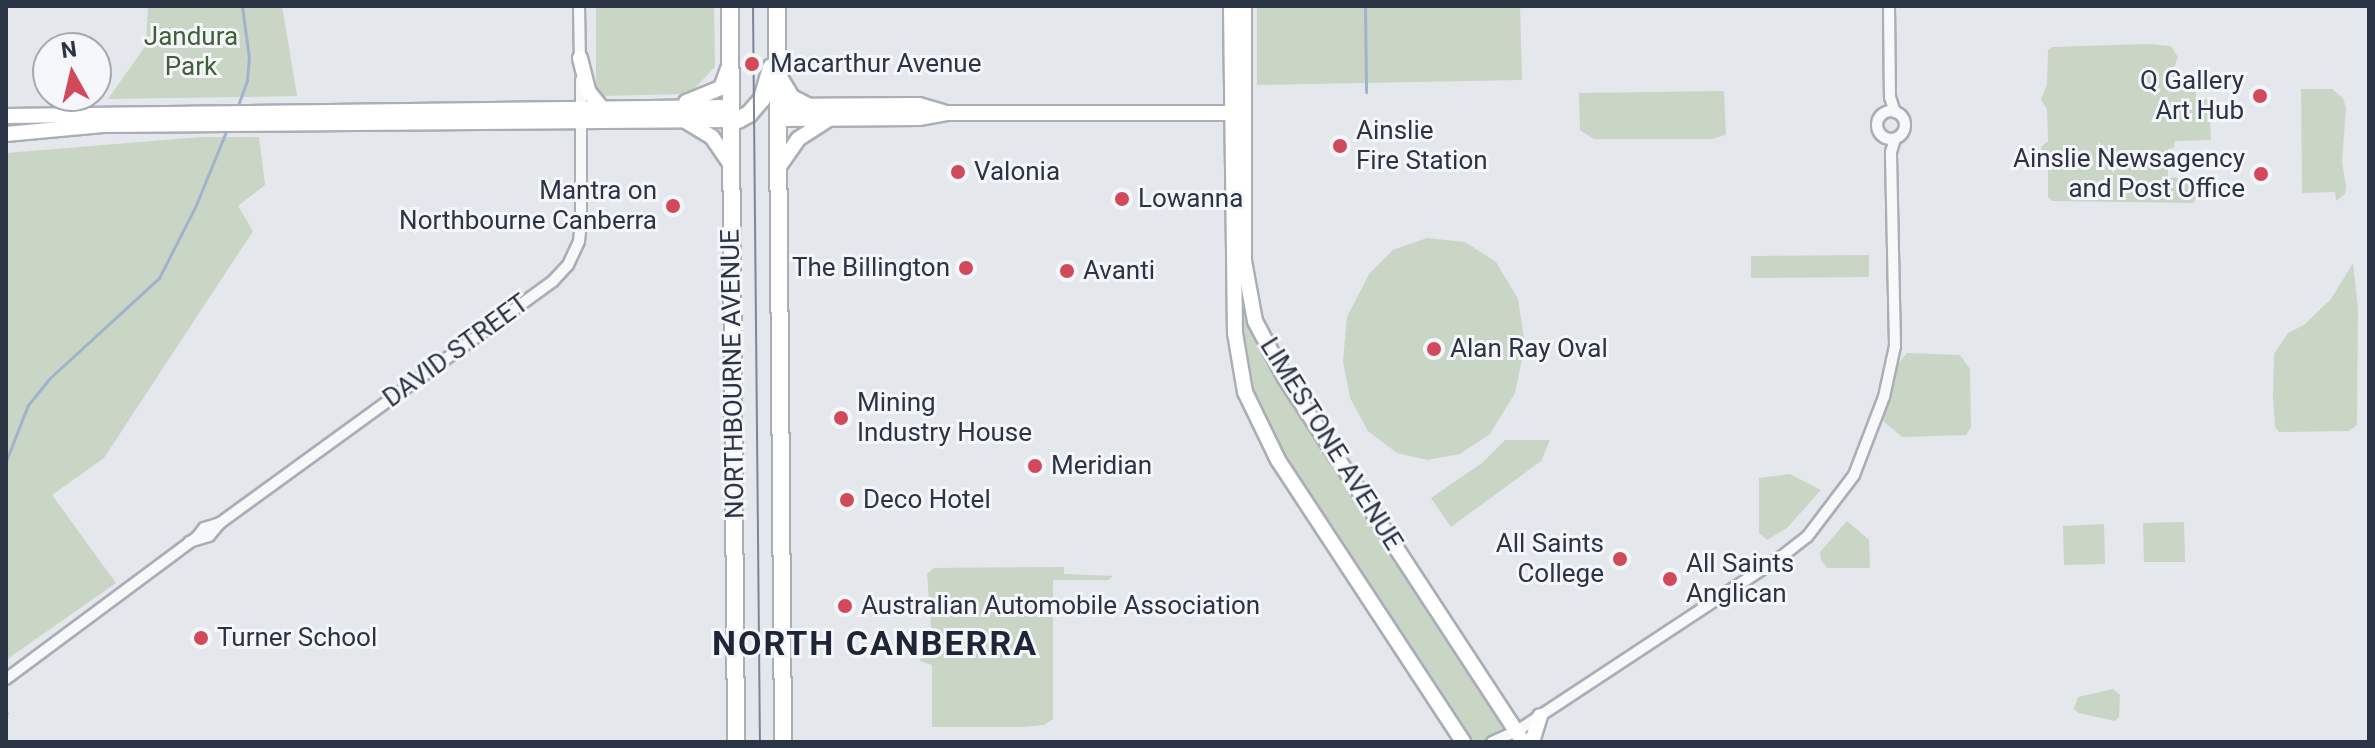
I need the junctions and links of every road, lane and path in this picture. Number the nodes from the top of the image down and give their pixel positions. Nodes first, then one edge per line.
1 (579, 6) edge
2 (730, 6) edge
3 (777, 6) edge
4 (1231, 6) edge
5 (1244, 6) edge
6 (1889, 6) edge
7 (777, 38) junction
8 (1238, 50) junction
9 (580, 58) junction
10 (730, 59) junction
11 (777, 72) junction
12 (1890, 97) junction
13 (757, 106) junction
14 (809, 106) junction
15 (602, 108) junction
16 (650, 108) junction
17 (1239, 108) junction
18 (1895, 112) junction
19 (778, 113) junction
20 (947, 113) junction
21 (1108, 113) junction
22 (1196, 113) junction
23 (733, 115) junction
24 (6, 116) edge
25 (581, 116) junction
26 (1880, 116) junction
27 (829, 119) junction
28 (102, 120) junction
29 (684, 120) junction
30 (6, 134) edge
31 (1883, 137) junction
32 (1895, 139) junction
33 (1233, 150) junction
34 (1891, 152) junction
35 (731, 165) junction
36 (778, 168) junction
37 (9, 676) edge
38 (1540, 716) junction
39 (1517, 738) edge
40 (736, 742) edge
41 (783, 742) edge
42 (1463, 742) edge
43 (1492, 742) edge
44 (1532, 742) edge

1 - 9 street, DAVID STREET
2 - 10 highway, NORTHBOURNE AVENUE
3 - 7 highway, NORTHBOURNE AVENUE
4 - 8 main road
5 - 8 main road
6 - 12 street
7 - 11 highway, NORTHBOURNE AVENUE
7 - 13 highway
8 - 17 main road
9 - 15 main road
9 - 25 street, DAVID STREET
10 - 16 main road
10 - 23 highway, NORTHBOURNE AVENUE
11 - 14 main road
11 - 19 highway, NORTHBOURNE AVENUE
12 - 18 street
12 - 26 street
13 - 19 highway
13 - 23 highway
14 - 19 main road
14 - 20 main road
15 - 16 main road
15 - 25 main road
16 - 23 main road
17 - 21 main road
17 - 22 main road
17 - 33 main road, LIMESTONE AVENUE
17 - 39 main road, LIMESTONE AVENUE
18 - 26 street
18 - 32 street
19 - 23 highway
19 - 27 main road
19 - 36 highway, NORTHBOURNE AVENUE
20 - 21 main road
20 - 27 main road
21 - 22 main road
22 - 33 main road
23 - 29 main road
23 - 35 highway, NORTHBOURNE AVENUE
24 - 28 main road
25 - 28 main road
25 - 29 main road
25 - 37 street, DAVID STREET
26 - 31 street
27 - 36 main road
28 - 30 main road
29 - 35 main road
31 - 32 street
31 - 34 street
32 - 34 street
33 - 42 main road, LIMESTONE AVENUE
34 - 38 street
35 - 40 highway, NORTHBOURNE AVENUE
36 - 41 highway, NORTHBOURNE AVENUE
38 - 39 street
38 - 44 main road
39 - 43 street

